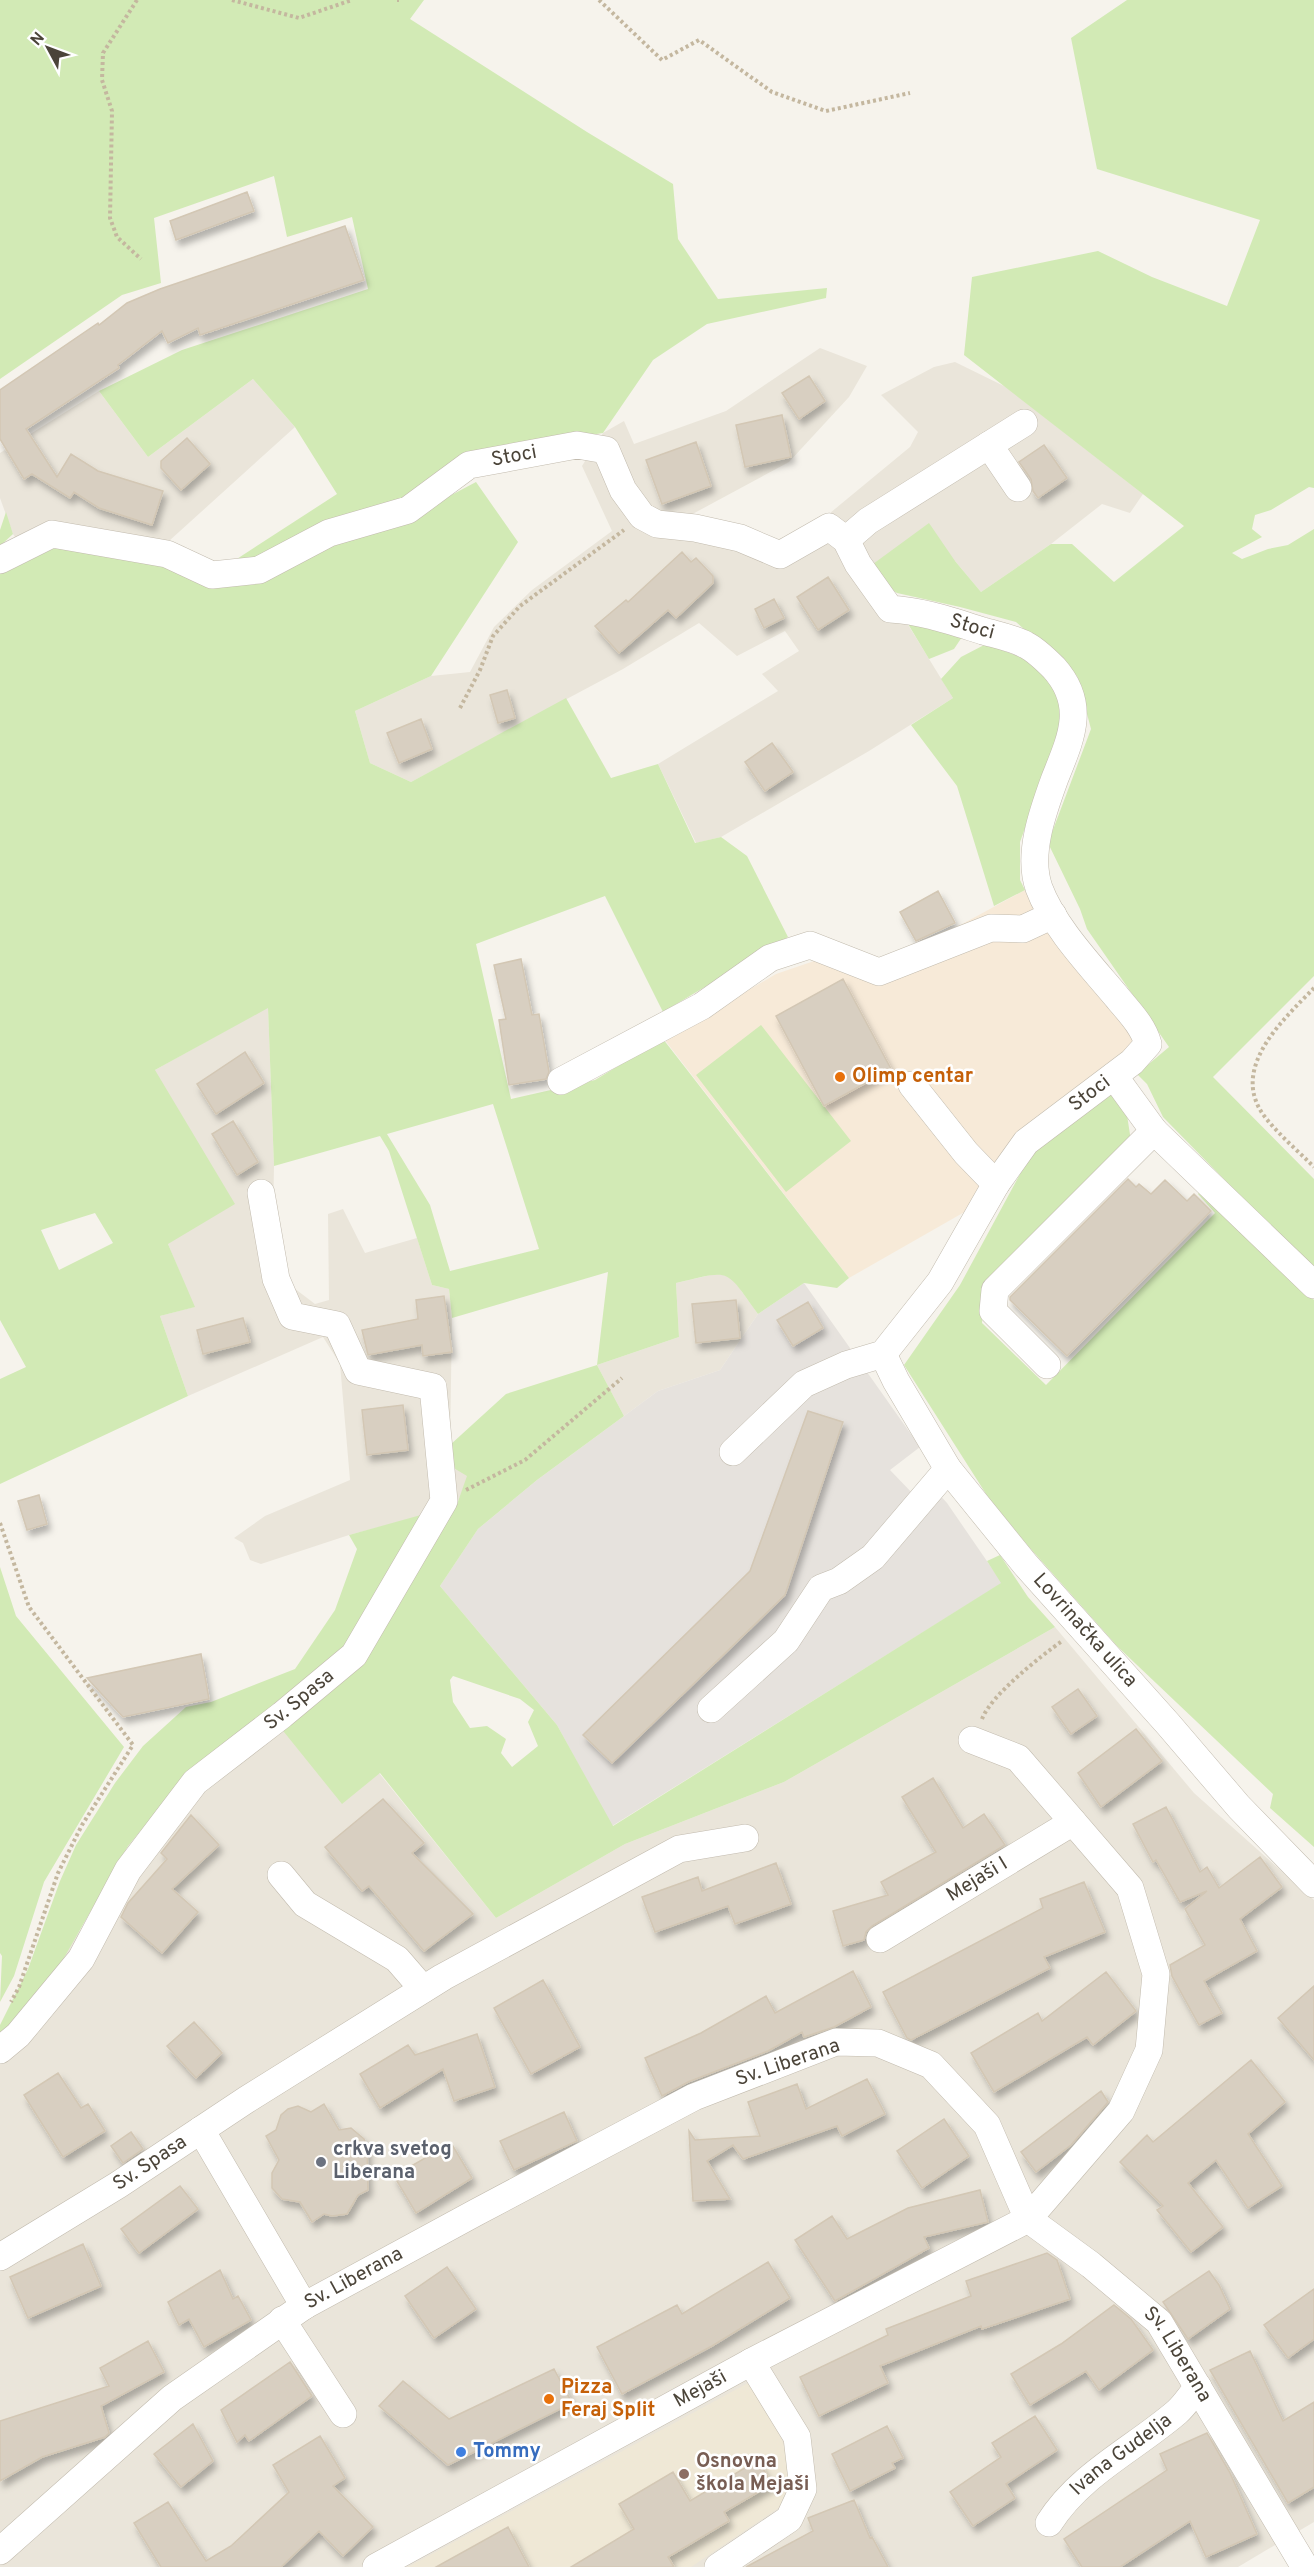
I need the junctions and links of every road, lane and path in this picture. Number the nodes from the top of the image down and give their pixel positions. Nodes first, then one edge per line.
1 (137, 0) edge
2 (232, 0) edge
3 (352, 0) edge
4 (599, 0) edge
5 (910, 93) dead end
6 (141, 259) dead end
7 (1024, 423) dead end
8 (989, 445) junction
9 (1018, 488) dead end
10 (642, 516) junction
11 (846, 540) junction
12 (0, 560) edge
13 (460, 708) dead end
14 (1053, 915) junction
15 (1314, 988) edge
16 (1114, 1076) junction
17 (561, 1081) dead end
18 (912, 1085) dead end
19 (1154, 1131) junction
20 (1314, 1167) edge
21 (996, 1184) junction
22 (261, 1192) dead end
23 (1314, 1285) edge
24 (883, 1354) junction
25 (1047, 1365) dead end
26 (622, 1378) dead end
27 (733, 1452) dead end
28 (948, 1469) junction
29 (444, 1501) junction
30 (0, 1524) edge
31 (1080, 1626) junction
32 (711, 1709) dead end
33 (976, 1741) joint
34 (1073, 1821) junction
35 (745, 1838) dead end
36 (281, 1875) dead end
37 (1314, 1884) edge
38 (880, 1939) dead end
39 (423, 1989) junction
40 (9, 2004) dead end
41 (0, 2050) edge
42 (201, 2130) junction
43 (1028, 2218) junction
44 (0, 2257) edge
45 (293, 2313) junction
46 (751, 2362) junction
47 (1198, 2387) junction
48 (342, 2414) dead end
49 (1049, 2523) dead end
50 (0, 2551) edge
51 (1305, 2563) edge
52 (376, 2567) edge
53 (718, 2567) edge

1 - 6 path
2 - 3 path
4 - 5 path
7 - 8 street
8 - 9 street
8 - 11 street
10 - 11 street
10 - 12 street, Stoci
10 - 13 path
11 - 14 street, Stoci
14 - 16 street, Stoci
14 - 17 street
15 - 20 path
16 - 19 street
16 - 21 street, Stoci
18 - 21 street
19 - 23 street
19 - 25 street
21 - 24 street, Stoci
22 - 29 street
24 - 27 street
24 - 28 street, Lovrinačka ulica
26 - 29 path
28 - 31 street, Lovrinačka ulica
28 - 32 street
29 - 41 street, Sv. Spasa
30 - 40 path
31 - 33 path
31 - 37 street, Lovrinačka ulica
33 - 34 street
34 - 38 street, Mejaši I
34 - 43 street
35 - 39 street, Sv. Spasa
36 - 39 street
39 - 42 street, Sv. Spasa
42 - 44 street, Sv. Spasa
42 - 45 street
43 - 45 street, Sv. Liberana
43 - 46 street, Mejaši
43 - 47 street, Sv. Liberana
45 - 48 street, Sv. Liberana
45 - 50 street, Sv. Liberana
46 - 52 street, Mejaši
46 - 53 street
47 - 49 street, Ivana Gudelja
47 - 51 street, Sv. Liberana

